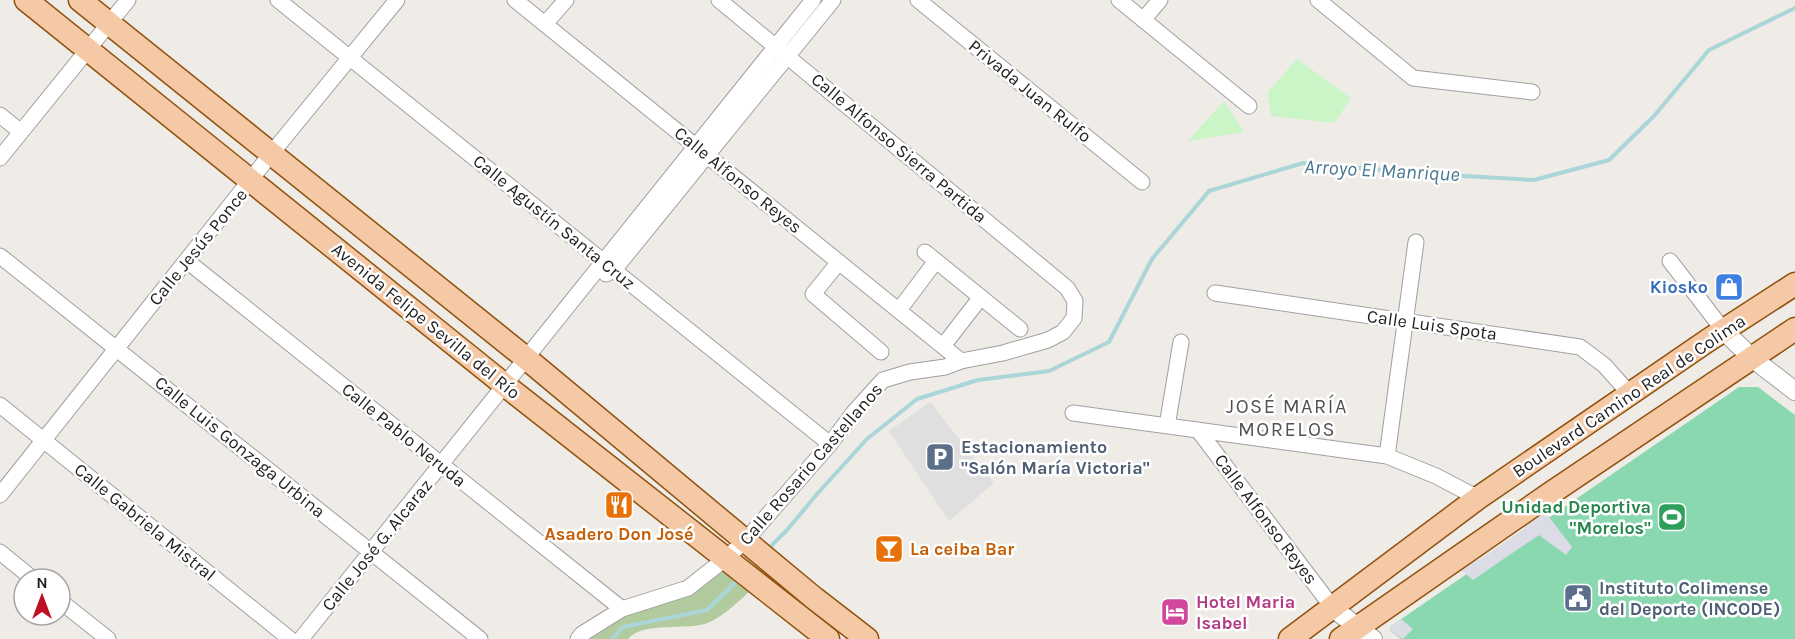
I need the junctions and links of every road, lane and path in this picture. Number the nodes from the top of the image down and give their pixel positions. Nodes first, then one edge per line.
1 (26, 0) edge
2 (80, 0) edge
3 (128, 0) edge
4 (278, 0) edge
5 (397, 0) edge
6 (514, 0) edge
7 (566, 0) edge
8 (719, 0) edge
9 (813, 0) edge
10 (833, 0) edge
11 (918, 0) edge
12 (1119, 0) edge
13 (1160, 0) edge
14 (1318, 0) edge
15 (1143, 20) junction
16 (108, 23) junction
17 (545, 24) junction
18 (87, 50) junction
19 (782, 51) junction
20 (350, 58) junction
21 (1532, 92) dead end
22 (1249, 106) dead end
23 (0, 115) edge
24 (21, 132) junction
25 (702, 151) junction
26 (271, 154) junction
27 (0, 158) edge
28 (251, 181) junction
29 (1142, 182) dead end
30 (1416, 242) dead end
31 (0, 256) edge
32 (187, 261) junction
33 (1670, 261) dead end
34 (838, 262) junction
35 (609, 266) junction
36 (1795, 284) edge
37 (1215, 293) dead end
38 (981, 297) junction
39 (1075, 301) joint
40 (898, 310) junction
41 (1406, 320) junction
42 (1020, 329) dead end
43 (1795, 329) edge
44 (1724, 331) junction
45 (1181, 342) dead end
46 (943, 346) junction
47 (117, 349) junction
48 (881, 352) dead end
49 (1752, 358) junction
50 (527, 359) junction
51 (961, 361) junction
52 (506, 386) junction
53 (1795, 391) edge
54 (1630, 394) junction
55 (0, 405) edge
56 (1073, 413) dead end
57 (1167, 426) junction
58 (1198, 430) junction
59 (44, 441) junction
60 (830, 444) junction
61 (1387, 456) junction
62 (1531, 463) junction
63 (442, 465) junction
64 (1551, 493) junction
65 (0, 495) edge
66 (1478, 498) junction
67 (748, 544) junction
68 (0, 552) edge
69 (371, 552) junction
70 (730, 563) junction
71 (18, 567) edge
72 (1333, 608) junction
73 (622, 609) junction
74 (72, 610) edge
75 (1357, 635) edge
76 (108, 639) edge
77 (290, 639) edge
78 (301, 639) edge
79 (480, 639) edge
80 (578, 639) edge
81 (828, 639) edge
82 (867, 639) edge
83 (1290, 639) edge

1 - 18 main road, Avenida Felipe Sevilla del Río
2 - 16 main road, Avenida Felipe Sevilla del Río
3 - 16 street
4 - 20 street, Calle Agustín Santa Cruz
5 - 20 street, Calle Jesús Ponce
6 - 17 street, Calle Alfonso Reyes
7 - 17 street
8 - 19 street, Calle Alfonso Sierra Partida
9 - 19 street
10 - 19 street
11 - 29 street, Privada Juan Rulfo
12 - 15 street
13 - 15 street
14 - 21 street
15 - 22 street
16 - 18 street
16 - 26 main road, Avenida Felipe Sevilla del Río
17 - 25 street, Calle Alfonso Reyes
18 - 24 street
18 - 28 main road, Avenida Felipe Sevilla del Río
19 - 25 street, Calle José G. Alcaraz
19 - 39 street, Calle Alfonso Sierra Partida
20 - 26 street, Calle Jesús Ponce
20 - 35 street, Calle Agustín Santa Cruz
23 - 24 street
24 - 27 street
25 - 34 street, Calle Alfonso Reyes
25 - 35 street, Calle José G. Alcaraz
26 - 28 street, Calle Jesús Ponce
26 - 50 main road, Avenida Felipe Sevilla del Río
28 - 32 street, Calle Jesús Ponce
28 - 52 main road, Avenida Felipe Sevilla del Río
30 - 41 street
31 - 47 street, Calle Luis Gonzaga Urbina
32 - 47 street, Calle Jesús Ponce
32 - 63 street, Calle Pablo Neruda
33 - 44 street
34 - 40 street, Calle Alfonso Reyes
34 - 48 street
35 - 50 street, Calle José G. Alcaraz
35 - 60 street, Calle Agustín Santa Cruz
36 - 44 main road, Boulevard Camino Real de Colima
37 - 41 street, Calle Luis Spota
38 - 40 street
38 - 42 street
38 - 46 street
39 - 51 street, Calle Rosario Castellanos
40 - 46 street, Calle Alfonso Reyes
41 - 54 street, Calle Luis Spota
41 - 61 street
43 - 49 main road, Boulevard Camino Real de Colima
44 - 49 street
44 - 54 main road, Boulevard Camino Real de Colima
45 - 57 street
46 - 51 street, Calle Alfonso Reyes
47 - 59 street, Calle Jesús Ponce
47 - 69 street, Calle Luis Gonzaga Urbina
49 - 53 street
49 - 64 main road, Boulevard Camino Real de Colima
50 - 52 street, Calle José G. Alcaraz
50 - 67 main road, Avenida Felipe Sevilla del Río
51 - 60 street, Calle Rosario Castellanos
52 - 63 street, Calle José G. Alcaraz
52 - 70 main road, Avenida Felipe Sevilla del Río
54 - 62 main road, Boulevard Camino Real de Colima
55 - 59 street, Calle Gabriela Mistral
56 - 57 street
57 - 58 street
58 - 61 street
58 - 72 street, Calle Alfonso Reyes
59 - 65 street, Calle Jesús Ponce
59 - 77 street, Calle Gabriela Mistral
60 - 67 street, Calle Rosario Castellanos
61 - 66 street
62 - 64 main road
62 - 66 main road, Boulevard Camino Real de Colima
63 - 69 street, Calle José G. Alcaraz
63 - 73 street, Calle Pablo Neruda
64 - 75 main road, Boulevard Camino Real de Colima
66 - 72 main road, Boulevard Camino Real de Colima
67 - 70 street, Calle Rosario Castellanos
67 - 82 main road, Avenida Felipe Sevilla del Río
68 - 71 street
69 - 78 street, Calle José G. Alcaraz
69 - 79 street, Calle Luis Gonzaga Urbina
70 - 73 street, Calle Rosario Castellanos
70 - 81 main road, Avenida Felipe Sevilla del Río
72 - 75 street
72 - 83 main road, Boulevard Camino Real de Colima
73 - 80 street, Calle Rosario Castellanos
74 - 76 street

